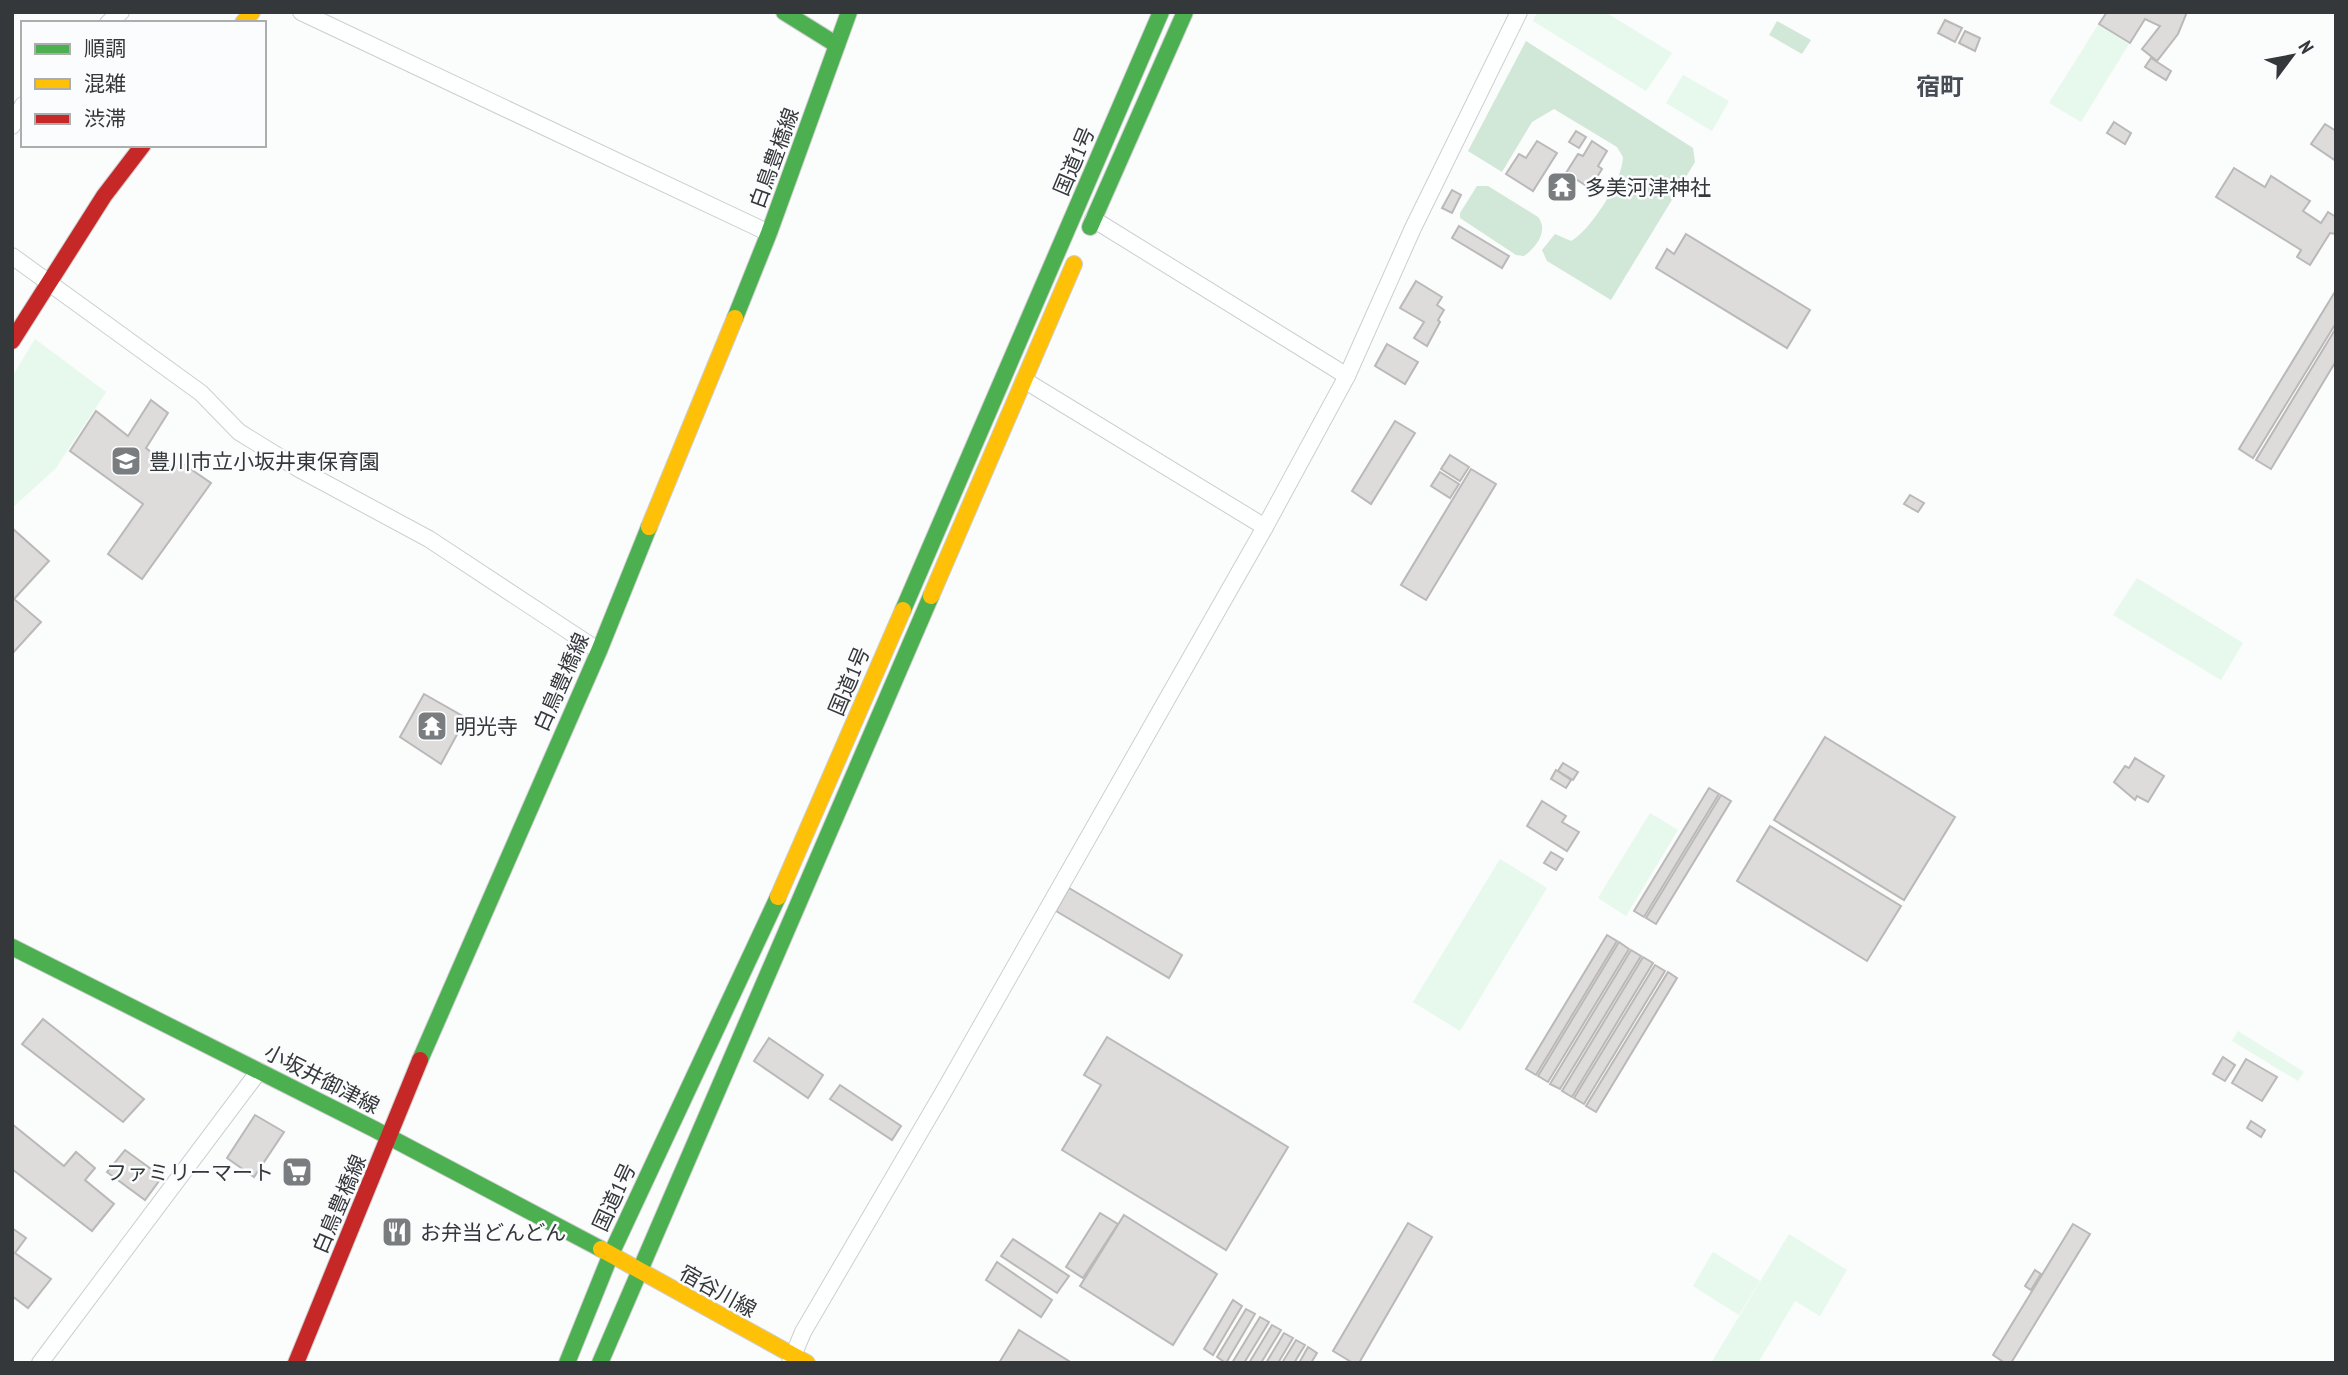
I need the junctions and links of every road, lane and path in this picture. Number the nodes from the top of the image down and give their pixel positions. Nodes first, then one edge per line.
1 (301, 12) edge
2 (785, 12) edge
3 (849, 12) edge
4 (1161, 12) edge
5 (1185, 12) edge
6 (1519, 12) edge
7 (837, 45) junction
8 (21, 109) edge
9 (12, 126) edge
10 (141, 147) edge
11 (1093, 219) junction
12 (769, 233) junction
13 (12, 256) edge
14 (48, 281) junction
15 (12, 341) edge
16 (1347, 376) junction
17 (1024, 380) junction
18 (1265, 527) junction
19 (599, 651) junction
20 (12, 947) edge
21 (259, 1071) junction
22 (390, 1138) junction
23 (611, 1254) junction
24 (640, 1272) junction
25 (797, 1361) edge
26 (40, 1363) edge
27 (296, 1363) edge
28 (567, 1363) edge
29 (600, 1363) edge

1 - 12 street
2 - 7 main road
3 - 7 main road, 白鳥豊橋線
4 - 23 main road, 国道1号
5 - 11 main road, 国道1号
6 - 16 street
7 - 12 main road, 白鳥豊橋線
8 - 9 street
10 - 14 main road
11 - 16 street
11 - 17 main road, 国道1号
12 - 19 main road, 白鳥豊橋線
13 - 14 street
14 - 15 main road
14 - 19 street
16 - 18 street
17 - 18 street
17 - 24 main road, 国道1号
18 - 25 street
19 - 22 main road, 白鳥豊橋線
20 - 21 main road, 小坂井御津線
21 - 22 main road, 小坂井御津線
21 - 26 street
22 - 23 main road, 小坂井御津線
22 - 27 main road, 白鳥豊橋線
23 - 24 main road, 宿谷川線
23 - 28 main road, 国道1号
24 - 25 main road, 宿谷川線
24 - 29 main road, 国道1号

